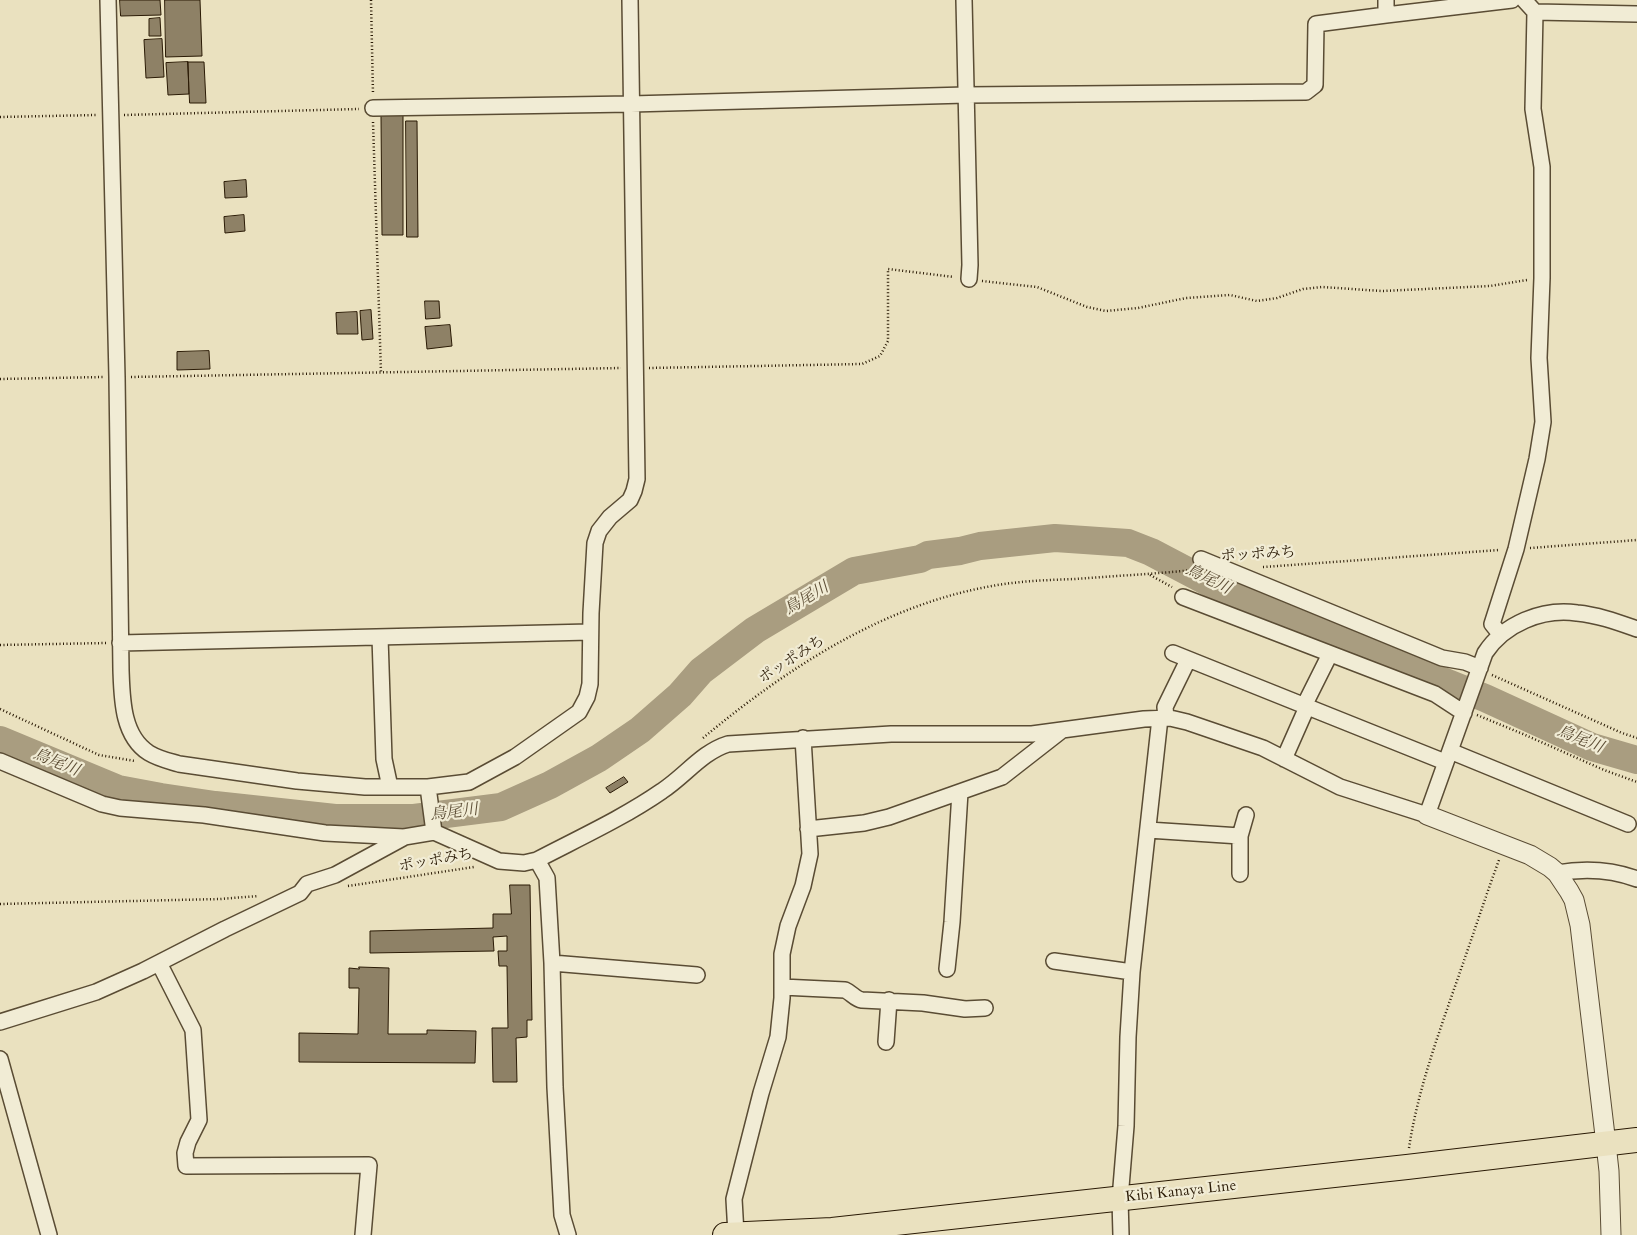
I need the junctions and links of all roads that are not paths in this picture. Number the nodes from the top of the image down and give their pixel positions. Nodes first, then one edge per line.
1 (108, 0) edge
2 (630, 0) edge
3 (964, 0) edge
4 (1512, 0) edge
5 (1524, 0) edge
6 (1386, 8) edge
7 (1535, 12) junction
8 (1637, 14) edge
9 (966, 95) junction
10 (631, 104) junction
11 (373, 108) road end
12 (969, 279) road end
13 (1197, 564) road end
14 (1183, 597) dead end
15 (1637, 629) edge
16 (590, 632) junction
17 (1500, 634) junction
18 (380, 637) junction
19 (120, 643) junction
20 (1173, 653) dead end
21 (1330, 654) junction
22 (1188, 660) junction
23 (1478, 671) junction
24 (1306, 706) junction
25 (1465, 710) junction
26 (1163, 718) junction
27 (1062, 730) junction
28 (803, 738) junction
29 (1448, 757) junction
30 (1284, 758) junction
31 (0, 761) edge
32 (390, 787) junction
33 (428, 791) junction
34 (960, 792) junction
35 (1246, 815) dead end
36 (1427, 815) junction
37 (1628, 824) dead end
38 (434, 829) junction
39 (808, 829) junction
40 (1148, 830) junction
41 (1240, 836) junction
42 (404, 837) junction
43 (537, 860) junction
44 (1557, 873) junction
45 (1240, 874) dead end
46 (1637, 879) edge
47 (1054, 961) dead end
48 (159, 963) junction
49 (552, 963) junction
50 (947, 969) dead end
51 (1132, 972) junction
52 (697, 975) dead end
53 (782, 988) junction
54 (889, 1000) junction
55 (985, 1008) dead end
56 (0, 1022) edge
57 (886, 1042) dead end
58 (0, 1059) edge
59 (1637, 1140) edge
60 (1606, 1144) junction
61 (1120, 1199) junction
62 (49, 1235) edge
63 (363, 1235) edge
64 (568, 1235) edge
65 (731, 1235) edge
66 (1121, 1235) edge
67 (1612, 1235) edge

1 - 19 street
2 - 10 street
3 - 9 street
4 - 6 street
5 - 7 street
6 - 9 street
7 - 8 street
7 - 17 street
9 - 10 street
9 - 12 street
10 - 11 street
10 - 16 street
13 - 23 street
14 - 21 street
15 - 17 street
16 - 18 street
16 - 33 street
17 - 23 street
18 - 19 street
18 - 32 street
19 - 32 street
20 - 22 street
21 - 24 street
21 - 25 street
22 - 24 street
22 - 26 street
23 - 25 street
24 - 29 street
24 - 30 street
25 - 29 street
26 - 27 street
26 - 30 street
26 - 40 street
27 - 28 street
27 - 34 street
28 - 39 street
28 - 43 street
29 - 36 street
29 - 37 street
30 - 36 street
31 - 42 street
32 - 33 street
33 - 38 street
34 - 39 street
34 - 50 street
35 - 41 street
36 - 44 street
38 - 42 street
38 - 43 street
39 - 53 street
40 - 41 street
40 - 51 street
41 - 45 street
42 - 48 street
43 - 49 street
44 - 46 street
44 - 60 street
47 - 51 street
48 - 56 street
48 - 63 street
49 - 52 street
49 - 64 street
51 - 61 street
53 - 54 street
53 - 65 street
54 - 55 street
54 - 57 street
58 - 62 street
59 - 60 main road, Kibi Kanaya Line
60 - 61 main road, Kibi Kanaya Line
60 - 67 street
61 - 65 main road, Kibi Kanaya Line
61 - 66 street

